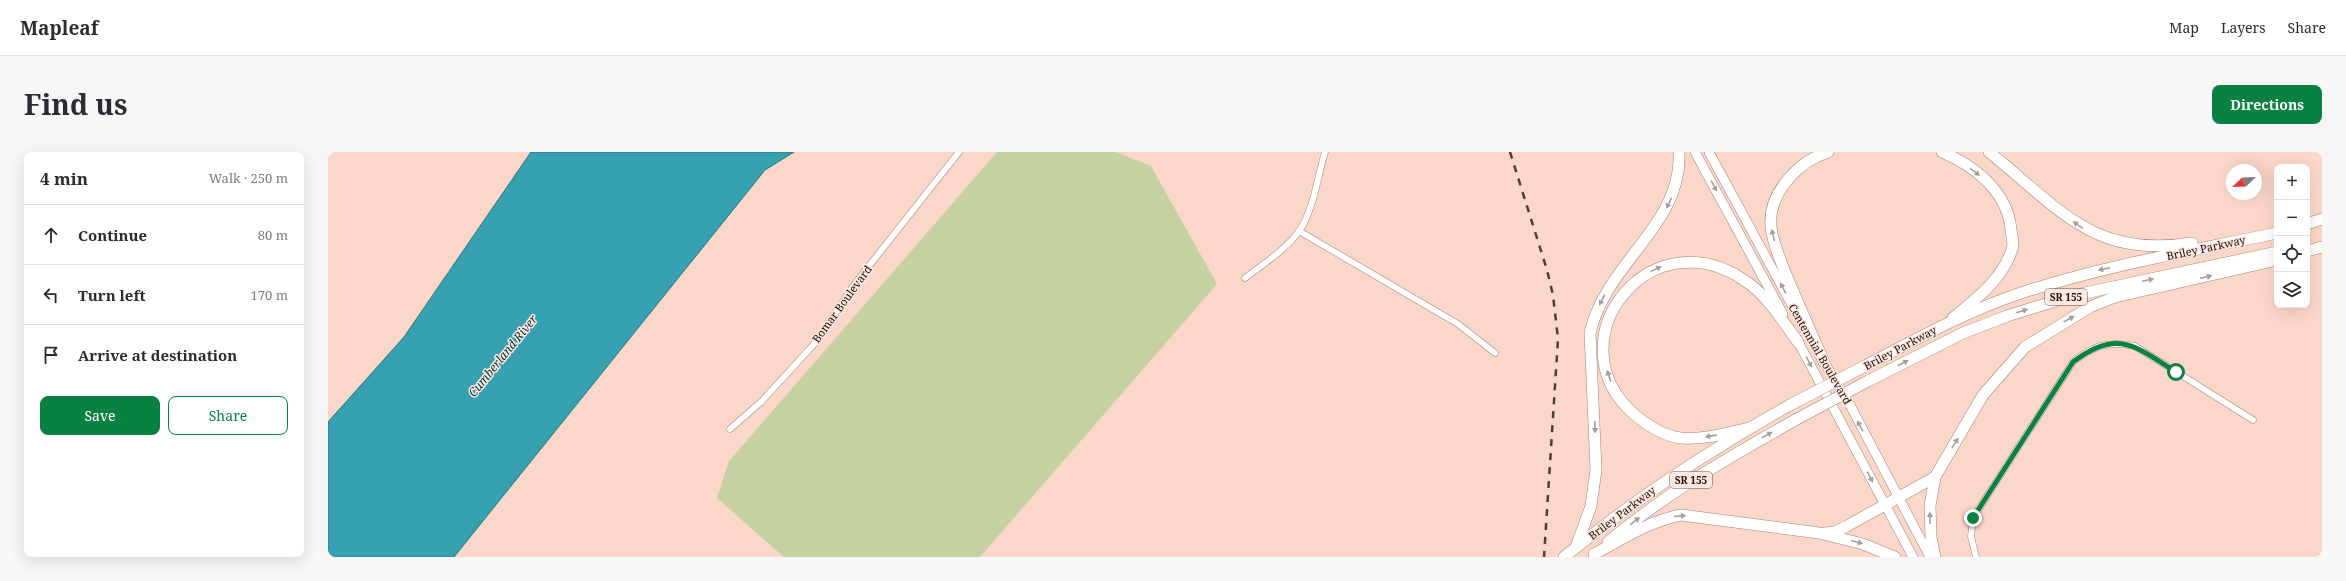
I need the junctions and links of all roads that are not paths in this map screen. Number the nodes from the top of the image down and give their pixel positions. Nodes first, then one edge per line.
1 (959, 152) edge
2 (1325, 152) edge
3 (1679, 152) edge
4 (1695, 152) edge
5 (1709, 152) edge
6 (1828, 152) edge
7 (1942, 152) edge
8 (1990, 152) edge
9 (2322, 219) edge
10 (2310, 223) edge
11 (1299, 231) junction
12 (2274, 234) edge
13 (2322, 239) edge
14 (2238, 241) junction
15 (2310, 243) edge
16 (2322, 247) edge
17 (2310, 250) edge
18 (2274, 253) edge
19 (2274, 261) edge
20 (1245, 278) dead end
21 (1946, 324) junction
22 (1798, 342) junction
23 (1495, 353) dead end
24 (1824, 362) junction
25 (2253, 420) dead end
26 (1750, 428) junction
27 (730, 429) dead end
28 (1935, 477) junction
29 (1898, 497) junction
30 (1884, 505) junction
31 (1819, 533) junction
32 (1576, 547) junction
33 (1592, 556) edge
34 (1564, 557) edge
35 (1895, 557) edge
36 (1913, 557) edge
37 (1930, 557) edge
38 (1934, 557) edge
39 (1976, 557) edge

1 - 27 street, Bomar Boulevard
2 - 11 street
3 -> 32 highway
4 -> 22 main road, Centennial Boulevard
24 -> 5 main road, Centennial Boulevard
24 -> 6 highway
7 -> 21 highway
14 -> 8 highway
9 - 10 highway
11 - 20 street
11 - 23 street
12 - 14 highway, Briley Parkway / SR 155
13 - 15 highway
14 -> 21 highway, Briley Parkway / SR 155
16 - 17 highway
33 -> 18 highway, Briley Parkway / SR 155, bridge
28 -> 19 highway
21 - 26 highway, Briley Parkway / SR 155, bridge
26 -> 22 highway
22 -> 30 main road, Centennial Boulevard
29 -> 24 main road, Centennial Boulevard
25 - 39 street
26 - 32 highway, Briley Parkway / SR 155
28 - 29 highway
38 -> 28 highway
29 - 30 highway
29 - 37 main road, Centennial Boulevard
30 - 31 highway
30 - 36 main road, Centennial Boulevard
33 -> 31 highway
31 -> 35 highway
32 - 34 highway, Briley Parkway / SR 155

